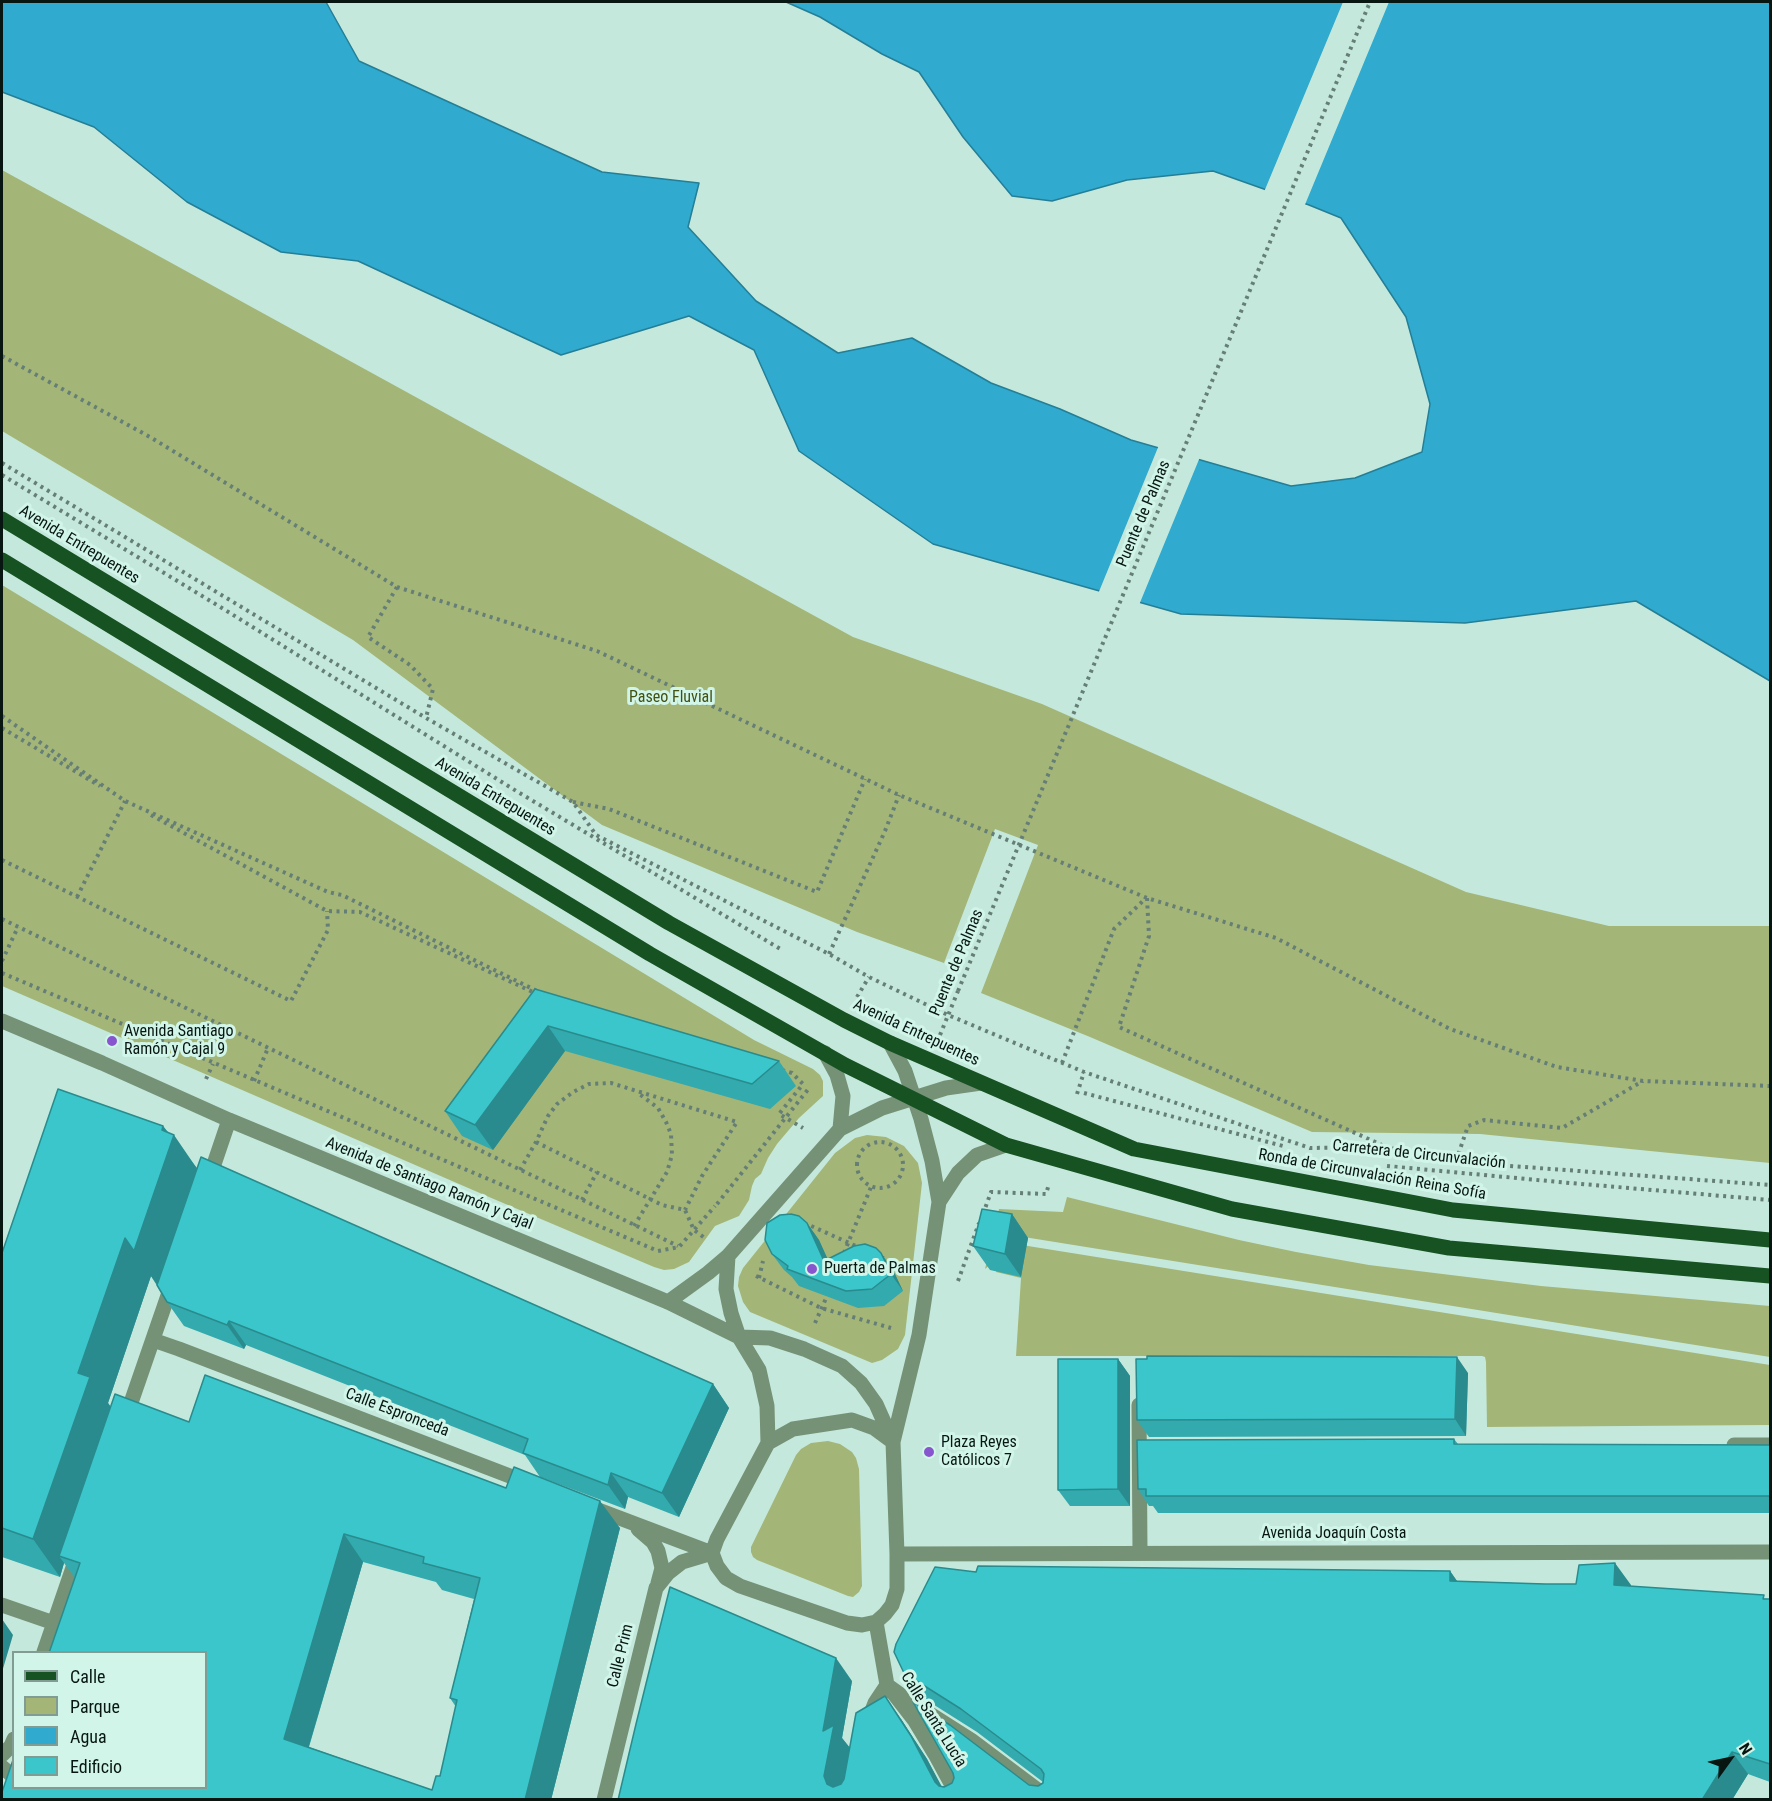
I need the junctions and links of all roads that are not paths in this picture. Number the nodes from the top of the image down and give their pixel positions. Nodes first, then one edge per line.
1 (2, 519) edge
2 (2, 560) edge
3 (2, 1021) edge
4 (890, 1043) junction
5 (825, 1053) junction
6 (981, 1083) junction
7 (914, 1098) junction
8 (229, 1120) junction
9 (840, 1128) junction
10 (1006, 1145) junction
11 (204, 1193) edge
12 (939, 1202) junction
13 (1770, 1240) edge
14 (728, 1256) junction
15 (176, 1272) edge
16 (1770, 1276) edge
17 (668, 1302) junction
18 (739, 1337) junction
19 (153, 1340) junction
20 (1139, 1390) edge
21 (121, 1431) edge
22 (893, 1442) junction
23 (768, 1443) junction
24 (1723, 1445) edge
25 (1770, 1445) edge
26 (541, 1488) edge
27 (585, 1505) edge
28 (628, 1522) junction
29 (81, 1544) edge
30 (1140, 1552) junction
31 (1770, 1552) edge
32 (712, 1553) junction
33 (897, 1554) junction
34 (656, 1588) junction
35 (2, 1605) edge
36 (876, 1622) junction
37 (54, 1623) junction
38 (45, 1651) edge
39 (887, 1684) junction
40 (959, 1732) junction
41 (862, 1735) edge
42 (12, 1744) edge
43 (2, 1755) edge
44 (935, 1755) junction
45 (604, 1800) edge
46 (960, 1800) edge
47 (1052, 1800) edge

1 - 4 main road, Avenida Entrepuentes
2 - 5 main road
3 - 8 street, Avenida de Santiago Ramón y Cajal
4 - 6 main road, Avenida Entrepuentes
4 - 7 street
5 - 7 main road
5 - 9 street
6 - 7 street
6 - 13 main road, Ronda de Circunvalación Reina Sofía
7 - 9 street
7 - 10 main road
7 - 12 street
8 - 11 street
8 - 17 street, Avenida de Santiago Ramón y Cajal
9 - 14 street
10 - 12 street
10 - 16 main road
12 - 22 street
14 - 17 street
14 - 18 street
15 - 19 street
17 - 18 street, Avenida de Santiago Ramón y Cajal
18 - 22 street
18 - 23 street
19 - 21 street
19 - 26 street, Calle Espronceda
20 - 30 street
22 - 23 street
22 - 33 street
23 - 32 street
24 - 25 street
27 - 28 street
28 - 32 street
28 - 34 street
29 - 37 street
30 - 31 street, Avenida Joaquín Costa
30 - 33 street, Avenida Joaquín Costa
32 - 34 street, Calle Prim
32 - 36 street
33 - 36 street
34 - 45 street, Calle Prim
35 - 37 street
36 - 39 street, Calle Santa Lucía
37 - 38 street
39 - 40 street
39 - 41 street
39 - 44 street, Calle Santa Lucía
40 - 44 street
40 - 47 street
42 - 43 street
44 - 46 street, Calle Santa Lucía

